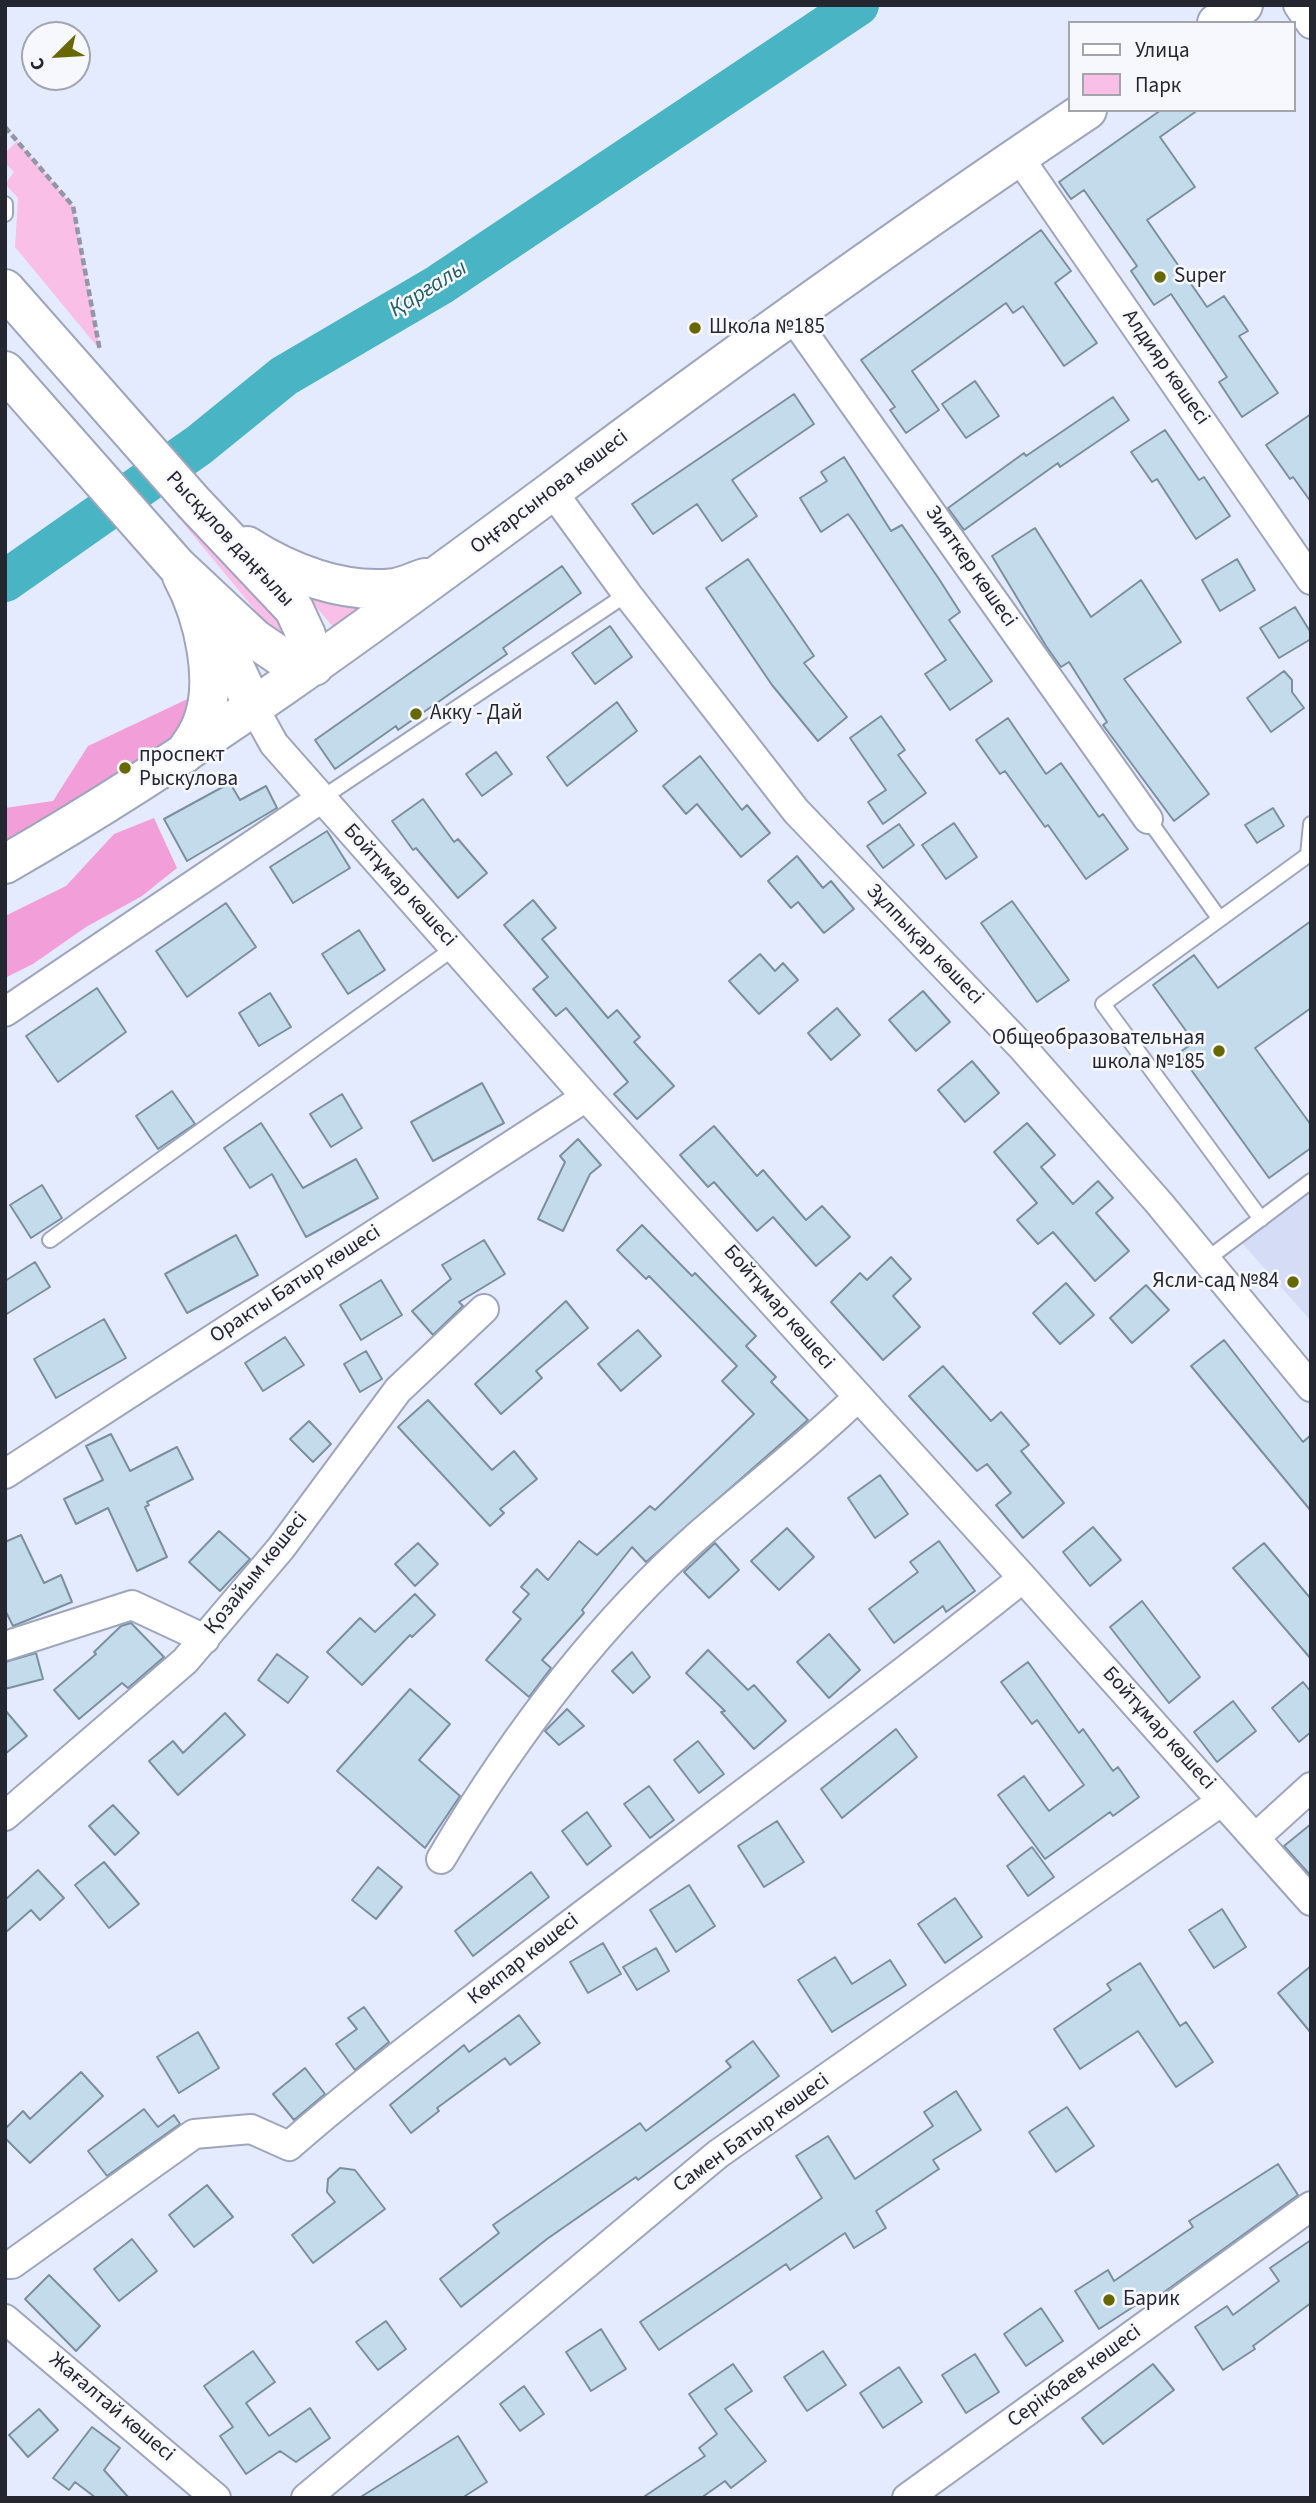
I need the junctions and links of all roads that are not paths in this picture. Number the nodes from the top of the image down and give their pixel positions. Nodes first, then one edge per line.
1 (1243, 5) edge
2 (1298, 5) edge
3 (1220, 21) edge
4 (1311, 24) edge
5 (1084, 112) edge
6 (1018, 156) junction
7 (5, 204) edge
8 (5, 214) edge
9 (5, 289) edge
10 (791, 315) junction
11 (5, 371) edge
12 (552, 491) junction
13 (204, 513) junction
14 (174, 567) junction
15 (447, 570) junction
16 (1311, 580) edge
17 (627, 594) junction
18 (314, 666) junction
19 (254, 708) junction
20 (183, 757) junction
21 (322, 798) junction
22 (1148, 819) joint
23 (1311, 824) edge
24 (5, 864) edge
25 (1219, 918) junction
26 (454, 948) junction
27 (5, 1012) edge
28 (586, 1097) junction
29 (1311, 1181) edge
30 (1261, 1219) junction
31 (50, 1240) dead end
32 (1206, 1260) junction
33 (484, 1309) dead end
34 (1311, 1387) edge
35 (857, 1398) junction
36 (5, 1474) edge
37 (1023, 1578) junction
38 (205, 1639) junction
39 (5, 1646) edge
40 (1311, 1787) edge
41 (1222, 1801) junction
42 (5, 1816) edge
43 (1255, 1838) junction
44 (441, 1859) dead end
45 (1311, 1901) edge
46 (1311, 2206) edge
47 (5, 2264) edge
48 (5, 2319) edge
49 (216, 2498) edge
50 (306, 2498) edge
51 (907, 2498) edge

1 - 3 main road
2 - 4 street
5 - 6 main road, Оңғарсынова көшесі
6 - 10 main road, Оңғарсынова көшесі
6 - 16 street, Алдияр көшесі
7 - 8 lane
9 - 13 main road, Рысқұлов даңғылы
10 - 12 main road, Оңғарсынова көшесі
10 - 22 street, Зияткер көшесі
11 - 14 main road
12 - 15 main road, Оңғарсынова көшесі
12 - 17 street, Зұлпықар көшесі
13 - 15 main road
13 - 18 main road, Рысқұлов даңғылы
14 - 18 main road
14 - 19 main road
14 - 20 main road
15 - 18 main road, Оңғарсынова көшесі
17 - 21 lane
17 - 32 street, Зұлпықар көшесі
18 - 19 main road, Оңғарсынова көшесі
19 - 20 main road, Оңғарсынова көшесі
19 - 21 street, Бойтұмар көшесі
20 - 24 main road, Оңғарсынова көшесі
21 - 26 street, Бойтұмар көшесі
21 - 27 street
22 - 25 lane
23 - 25 lane
25 - 30 lane
26 - 28 street, Бойтұмар көшесі
26 - 31 lane
28 - 35 street, Бойтұмар көшесі
28 - 36 street, Оракты Батыр көшесі
29 - 30 lane
30 - 32 lane
32 - 34 street, Зұлпықар көшесі
33 - 38 street, Қозайым көшесі
35 - 37 street, Бойтұмар көшесі
35 - 44 street
37 - 41 street, Бойтұмар көшесі
37 - 47 street, Көкпар көшесі
38 - 39 street
38 - 42 street, Қозайым көшесі
40 - 43 street
41 - 43 street, Бойтұмар көшесі
41 - 50 street, Самен Батыр көшесі
43 - 45 street, Бойтұмар көшесі
46 - 51 street, Серікбаев көшесі
48 - 49 street, Жағалтай көшесі

